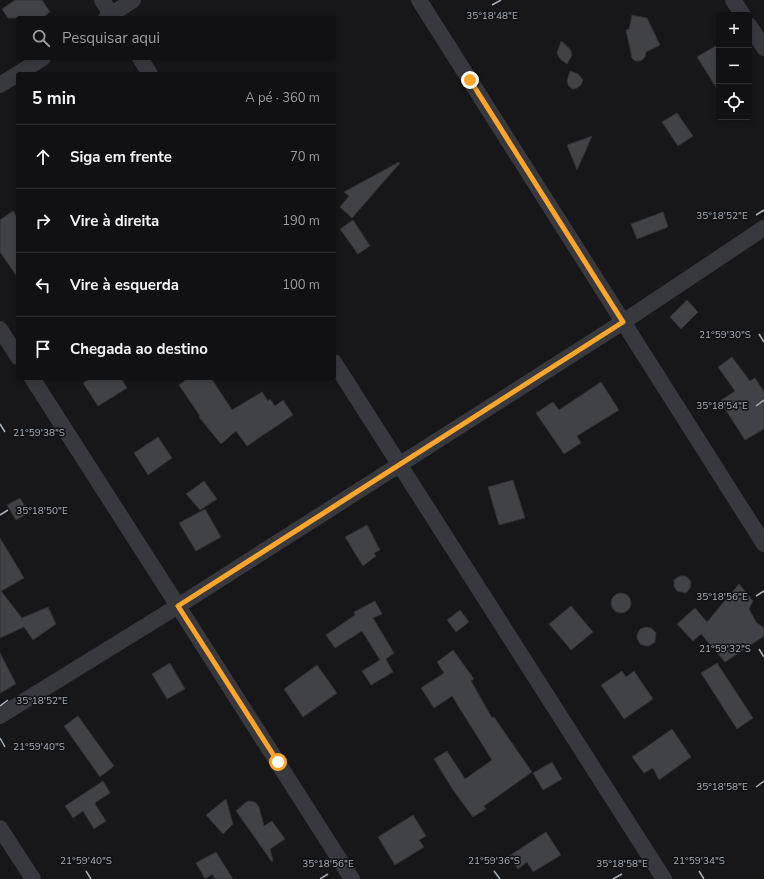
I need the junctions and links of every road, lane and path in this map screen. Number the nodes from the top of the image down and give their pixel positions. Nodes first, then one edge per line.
1 (102, 0) edge
2 (133, 0) edge
3 (419, 0) edge
4 (733, 0) edge
5 (741, 12) edge
6 (110, 16) edge
7 (111, 16) edge
8 (752, 30) edge
9 (764, 48) edge
10 (39, 60) edge
11 (141, 60) edge
12 (20, 72) edge
13 (149, 72) edge
14 (16, 75) edge
15 (0, 85) edge
16 (764, 228) edge
17 (623, 322) junction
18 (0, 329) edge
19 (16, 354) edge
20 (336, 365) edge
21 (33, 380) edge
22 (399, 464) junction
23 (764, 544) edge
24 (178, 606) junction
25 (0, 716) edge
26 (0, 828) edge
27 (33, 879) edge
28 (352, 879) edge
29 (664, 879) edge

1 - 6 street
2 - 7 street
3 - 17 street
4 - 5 street
8 - 9 street
10 - 12 street
11 - 13 street
14 - 15 street
16 - 17 street
17 - 22 street
17 - 23 street
18 - 19 street
20 - 22 street
21 - 24 street
22 - 24 street
22 - 29 street
24 - 25 street
24 - 28 street
26 - 27 street

